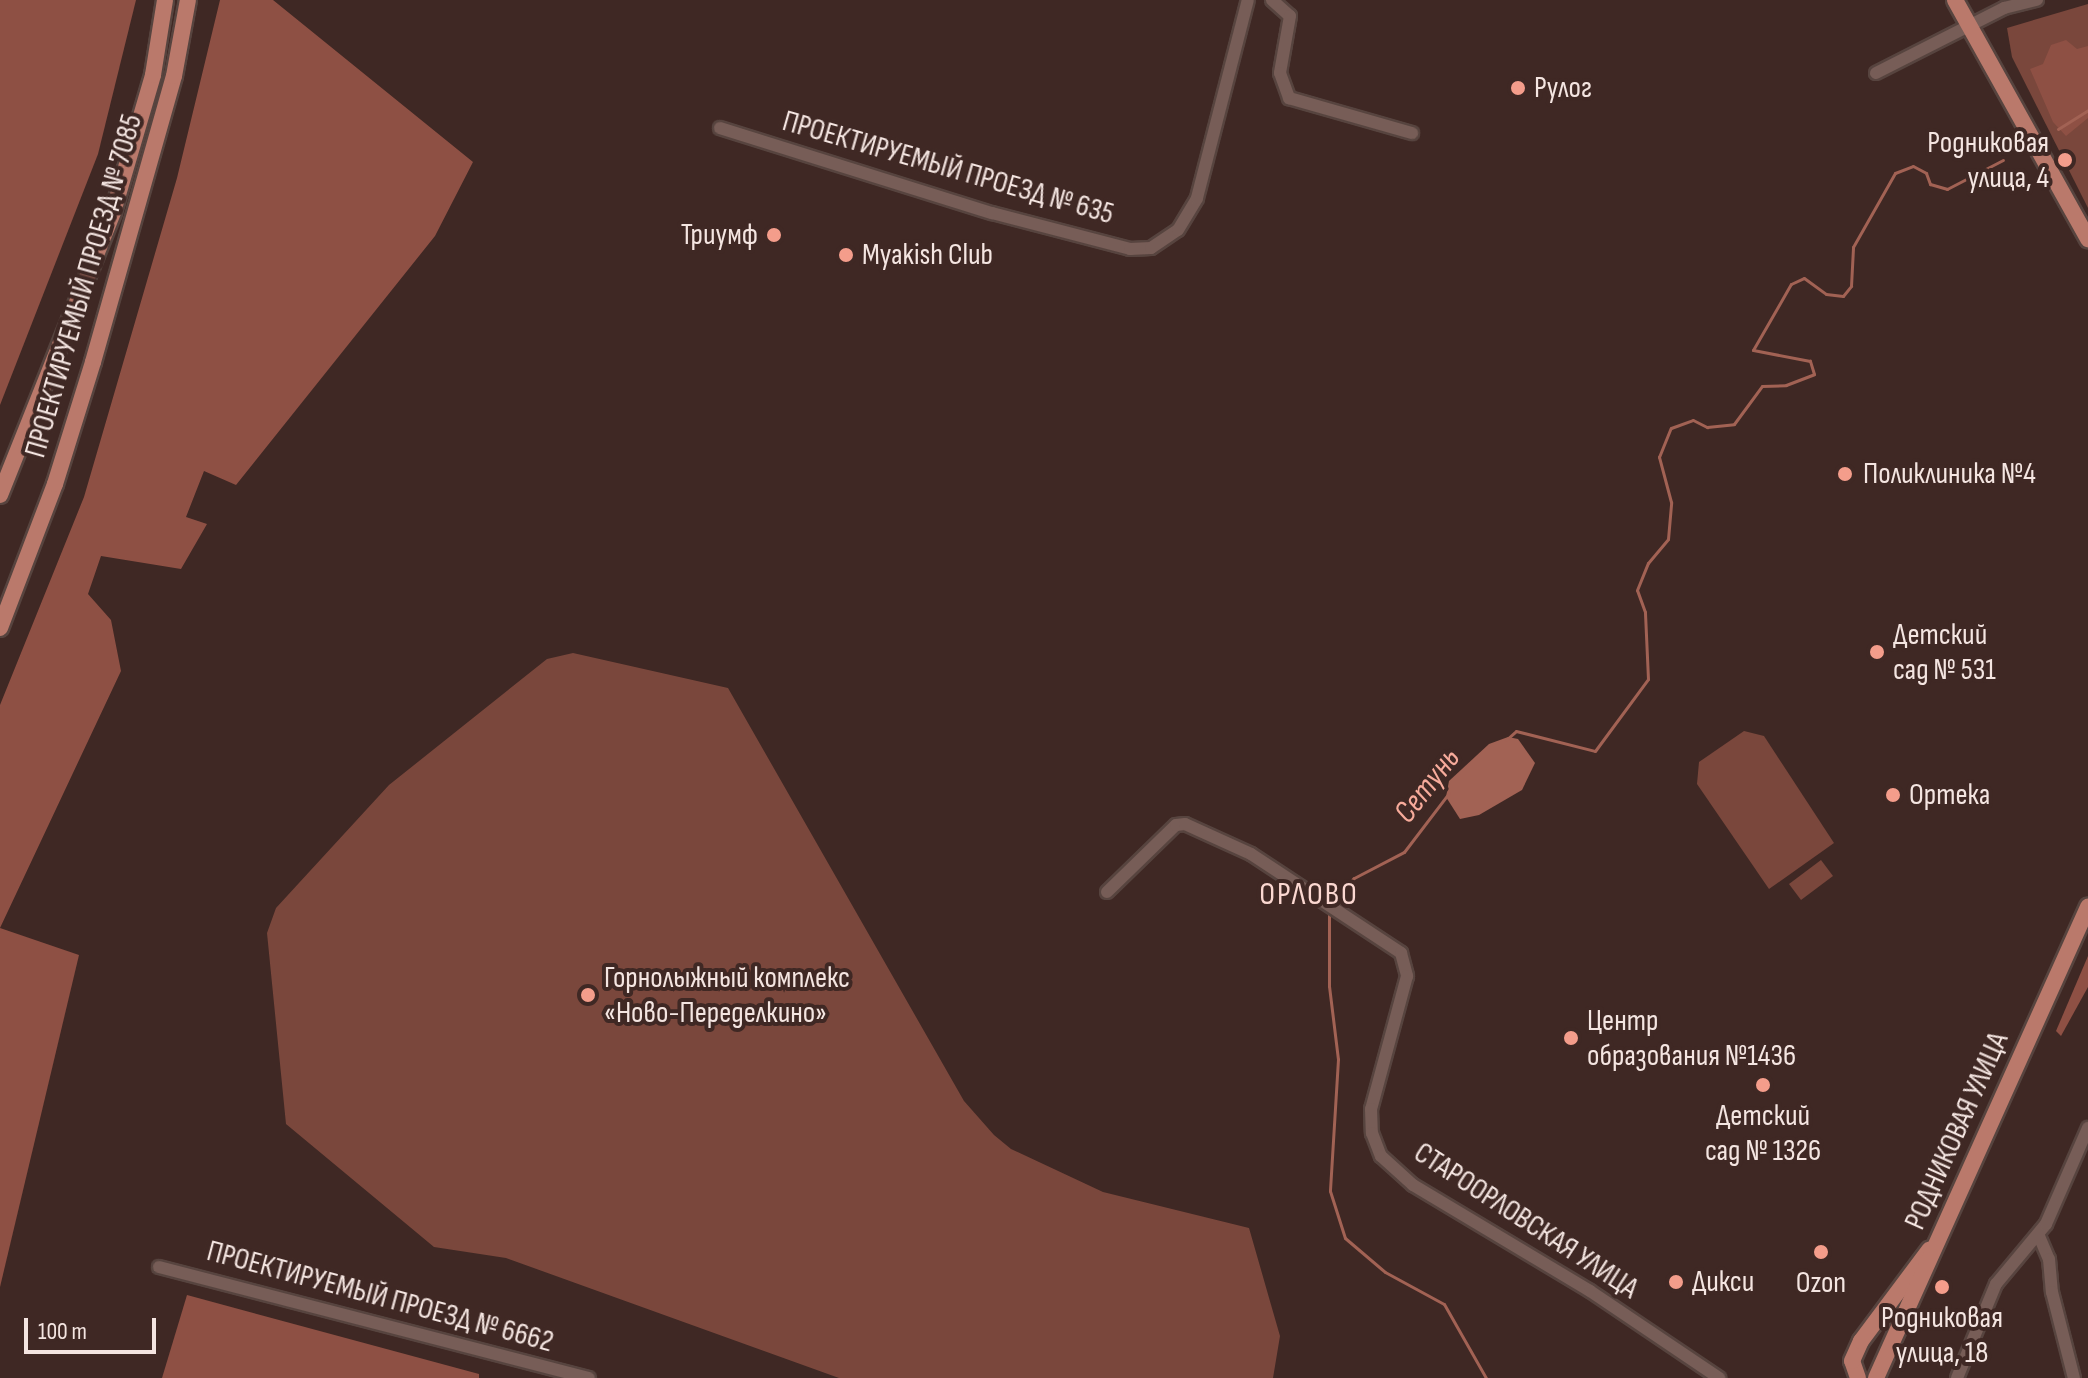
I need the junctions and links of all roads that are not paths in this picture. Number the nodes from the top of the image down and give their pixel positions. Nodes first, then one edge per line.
1 (165, 0) edge
2 (188, 0) edge
3 (1248, 0) edge
4 (1272, 0) edge
5 (1955, 0) edge
6 (2037, 0) edge
7 (1969, 24) junction
8 (1876, 73) dead end
9 (720, 128) dead end
10 (1412, 133) dead end
11 (2088, 239) edge
12 (0, 495) edge
13 (0, 628) edge
14 (1107, 892) dead end
15 (2088, 907) edge
16 (2088, 1128) edge
17 (2039, 1236) junction
18 (1941, 1237) junction
19 (159, 1267) dead end
20 (589, 1378) edge
21 (1719, 1378) edge
22 (1858, 1378) edge
23 (1876, 1378) edge
24 (1957, 1378) edge
25 (2074, 1378) edge

1 - 12 main road, ПРОЕКТИРУЕМЫЙ ПРОЕЗД № 7085
2 - 13 main road, ПРОЕКТИРУЕМЫЙ ПРОЕЗД № 7085
3 - 9 street, ПРОЕКТИРУЕМЫЙ ПРОЕЗД № 635
4 - 10 street
5 - 7 main road
6 - 7 street
7 - 8 street
7 - 11 main road
14 - 21 street, СТАРООРЛОВСКАЯ УЛИЦА
15 - 18 main road, РОДНИКОВАЯ УЛИЦА
16 - 17 street
17 - 24 street
17 - 25 street
18 - 22 main road
18 - 23 main road, РОДНИКОВАЯ УЛИЦА
19 - 20 street, ПРОЕКТИРУЕМЫЙ ПРОЕЗД № 6662

